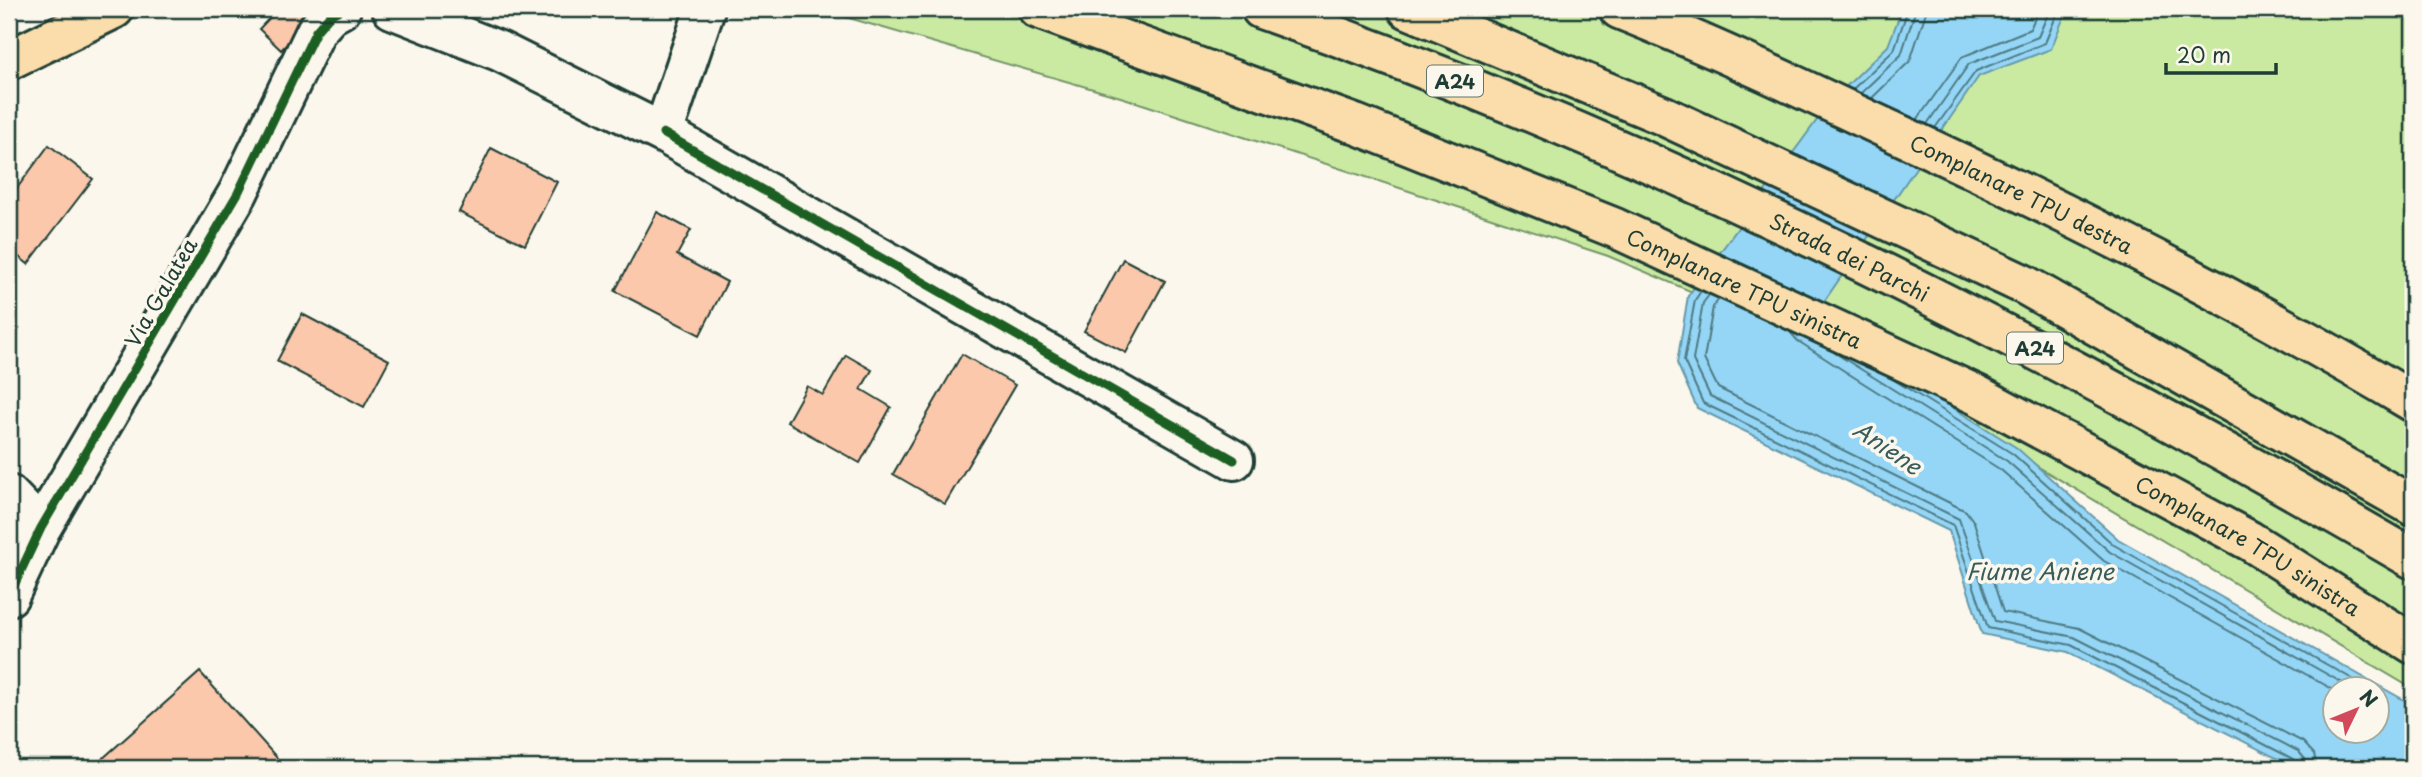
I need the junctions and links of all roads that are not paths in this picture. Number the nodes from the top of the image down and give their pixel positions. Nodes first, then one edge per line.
1 (114, 9) edge
2 (341, 9) edge
3 (392, 9) edge
4 (705, 9) edge
5 (1038, 9) edge
6 (1261, 9) edge
7 (1408, 9) edge
8 (1619, 9) edge
9 (9, 60) edge
10 (663, 133) junction
11 (2413, 402) edge
12 (1234, 460) dead end
13 (9, 495) edge
14 (2413, 506) edge
15 (41, 528) junction
16 (2413, 559) edge
17 (9, 596) edge
18 (2413, 644) edge

1 - 9 highway
2 - 15 street, Via Galatea
3 - 10 street
4 - 10 street
5 - 18 highway, Complanare TPU sinistra
6 - 16 highway, Strada dei Parchi / A24
7 - 14 highway, A24
8 - 11 highway, Complanare TPU destra
10 - 12 street
13 - 15 street
15 - 17 street, Via Galatea

